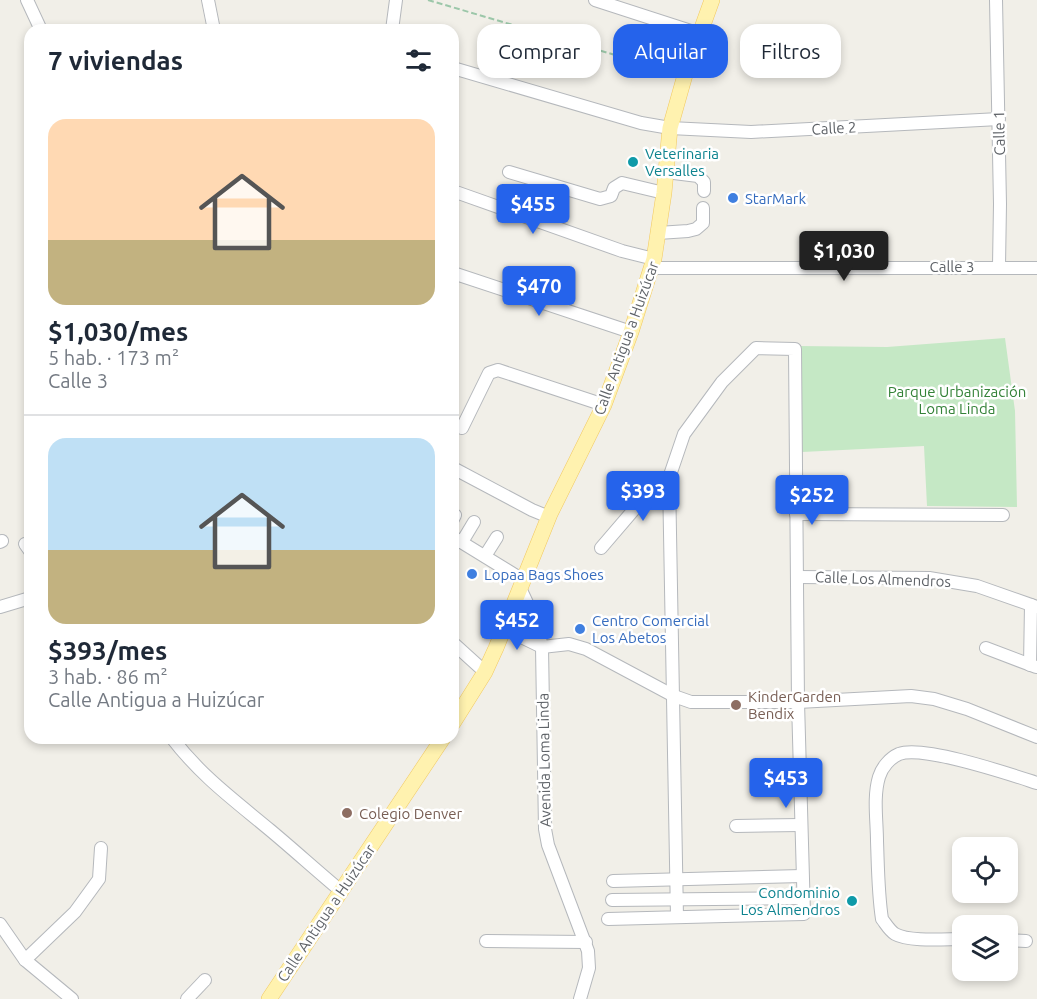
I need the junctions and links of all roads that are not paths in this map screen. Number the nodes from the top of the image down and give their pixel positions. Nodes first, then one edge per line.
1 (27, 0) edge
2 (208, 0) edge
3 (396, 0) edge
4 (595, 0) edge
5 (712, 0) edge
6 (996, 0) edge
7 (38, 24) edge
8 (213, 24) edge
9 (393, 24) edge
10 (669, 24) edge
11 (704, 24) edge
12 (459, 70) edge
13 (686, 78) edge
14 (999, 119) junction
15 (670, 128) junction
16 (509, 172) dead end
17 (666, 172) junction
18 (704, 191) dead end
19 (664, 192) junction
20 (459, 193) edge
21 (703, 208) dead end
22 (658, 233) junction
23 (653, 263) junction
24 (999, 266) junction
25 (1037, 268) edge
26 (459, 275) edge
27 (631, 332) junction
28 (604, 405) junction
29 (462, 428) dead end
30 (459, 471) edge
31 (669, 478) junction
32 (796, 514) junction
33 (1003, 515) dead end
34 (549, 517) junction
35 (474, 522) dead end
36 (459, 537) edge
37 (496, 537) dead end
38 (459, 540) edge
39 (601, 548) dead end
40 (485, 556) junction
41 (797, 577) junction
42 (522, 584) junction
43 (24, 600) edge
44 (1034, 606) edge
45 (0, 607) edge
46 (505, 629) junction
47 (543, 647) junction
48 (459, 648) edge
49 (986, 648) dead end
50 (1034, 666) edge
51 (485, 672) junction
52 (674, 696) junction
53 (798, 702) junction
54 (459, 713) edge
55 (1037, 737) edge
56 (177, 744) edge
57 (434, 744) edge
58 (1037, 783) edge
59 (801, 825) junction
60 (736, 826) dead end
61 (101, 848) dead end
62 (802, 876) junction
63 (676, 879) junction
64 (613, 881) dead end
65 (341, 891) junction
66 (803, 898) junction
67 (678, 899) junction
68 (612, 900) dead end
69 (677, 917) junction
70 (608, 919) dead end
71 (0, 924) edge
72 (952, 939) edge
73 (1018, 940) edge
74 (1026, 940) dead end
75 (486, 941) dead end
76 (586, 942) junction
77 (25, 960) junction
78 (205, 980) dead end
79 (72, 999) edge
80 (188, 999) edge
81 (268, 999) edge
82 (580, 999) edge

1 - 7 street
2 - 8 street
3 - 9 street
4 - 10 street
5 - 11 main road, Calle Antigua a Huizúcar
6 - 14 street, Calle 1
12 - 15 street, Calle 2
13 - 15 main road, Calle Antigua a Huizúcar
14 - 15 street, Calle 2
14 - 24 street, Calle 1
15 - 17 main road, Calle Antigua a Huizúcar
16 - 19 street
17 - 18 street
17 - 19 main road, Calle Antigua a Huizúcar
19 - 22 main road, Calle Antigua a Huizúcar
20 - 23 street, Calle 3
21 - 22 street
22 - 23 main road, Calle Antigua a Huizúcar
23 - 24 street, Calle 3
23 - 27 main road, Calle Antigua a Huizúcar
24 - 25 street, Calle 3
26 - 27 street
27 - 28 main road, Calle Antigua a Huizúcar
28 - 29 street
28 - 34 main road, Calle Antigua a Huizúcar
30 - 34 street
31 - 32 street
31 - 39 street
31 - 52 street
32 - 33 street
32 - 41 street
34 - 42 main road, Calle Antigua a Huizúcar
35 - 36 street
37 - 40 street
38 - 40 street
40 - 42 street
41 - 44 street, Calle Los Almendros
41 - 53 street
42 - 46 main road, Calle Antigua a Huizúcar
42 - 47 street, Avenida Loma Linda
43 - 45 street
44 - 50 street
46 - 47 street
46 - 51 main road, Calle Antigua a Huizúcar
47 - 52 street
47 - 76 street, Avenida Loma Linda
48 - 51 street
49 - 50 street
51 - 54 main road, Calle Antigua a Huizúcar
52 - 53 street
52 - 63 street
53 - 55 street
53 - 59 street
56 - 65 street
57 - 65 main road, Calle Antigua a Huizúcar
58 - 72 street
59 - 60 street
59 - 62 street
61 - 77 street
62 - 63 street
62 - 66 street
63 - 64 street
63 - 67 street
65 - 81 main road, Calle Antigua a Huizúcar
66 - 67 street
66 - 69 street
67 - 68 street
67 - 69 street
69 - 70 street
71 - 77 street
73 - 74 street
75 - 76 street
76 - 82 street, Avenida Loma Linda
77 - 79 street
78 - 80 street

